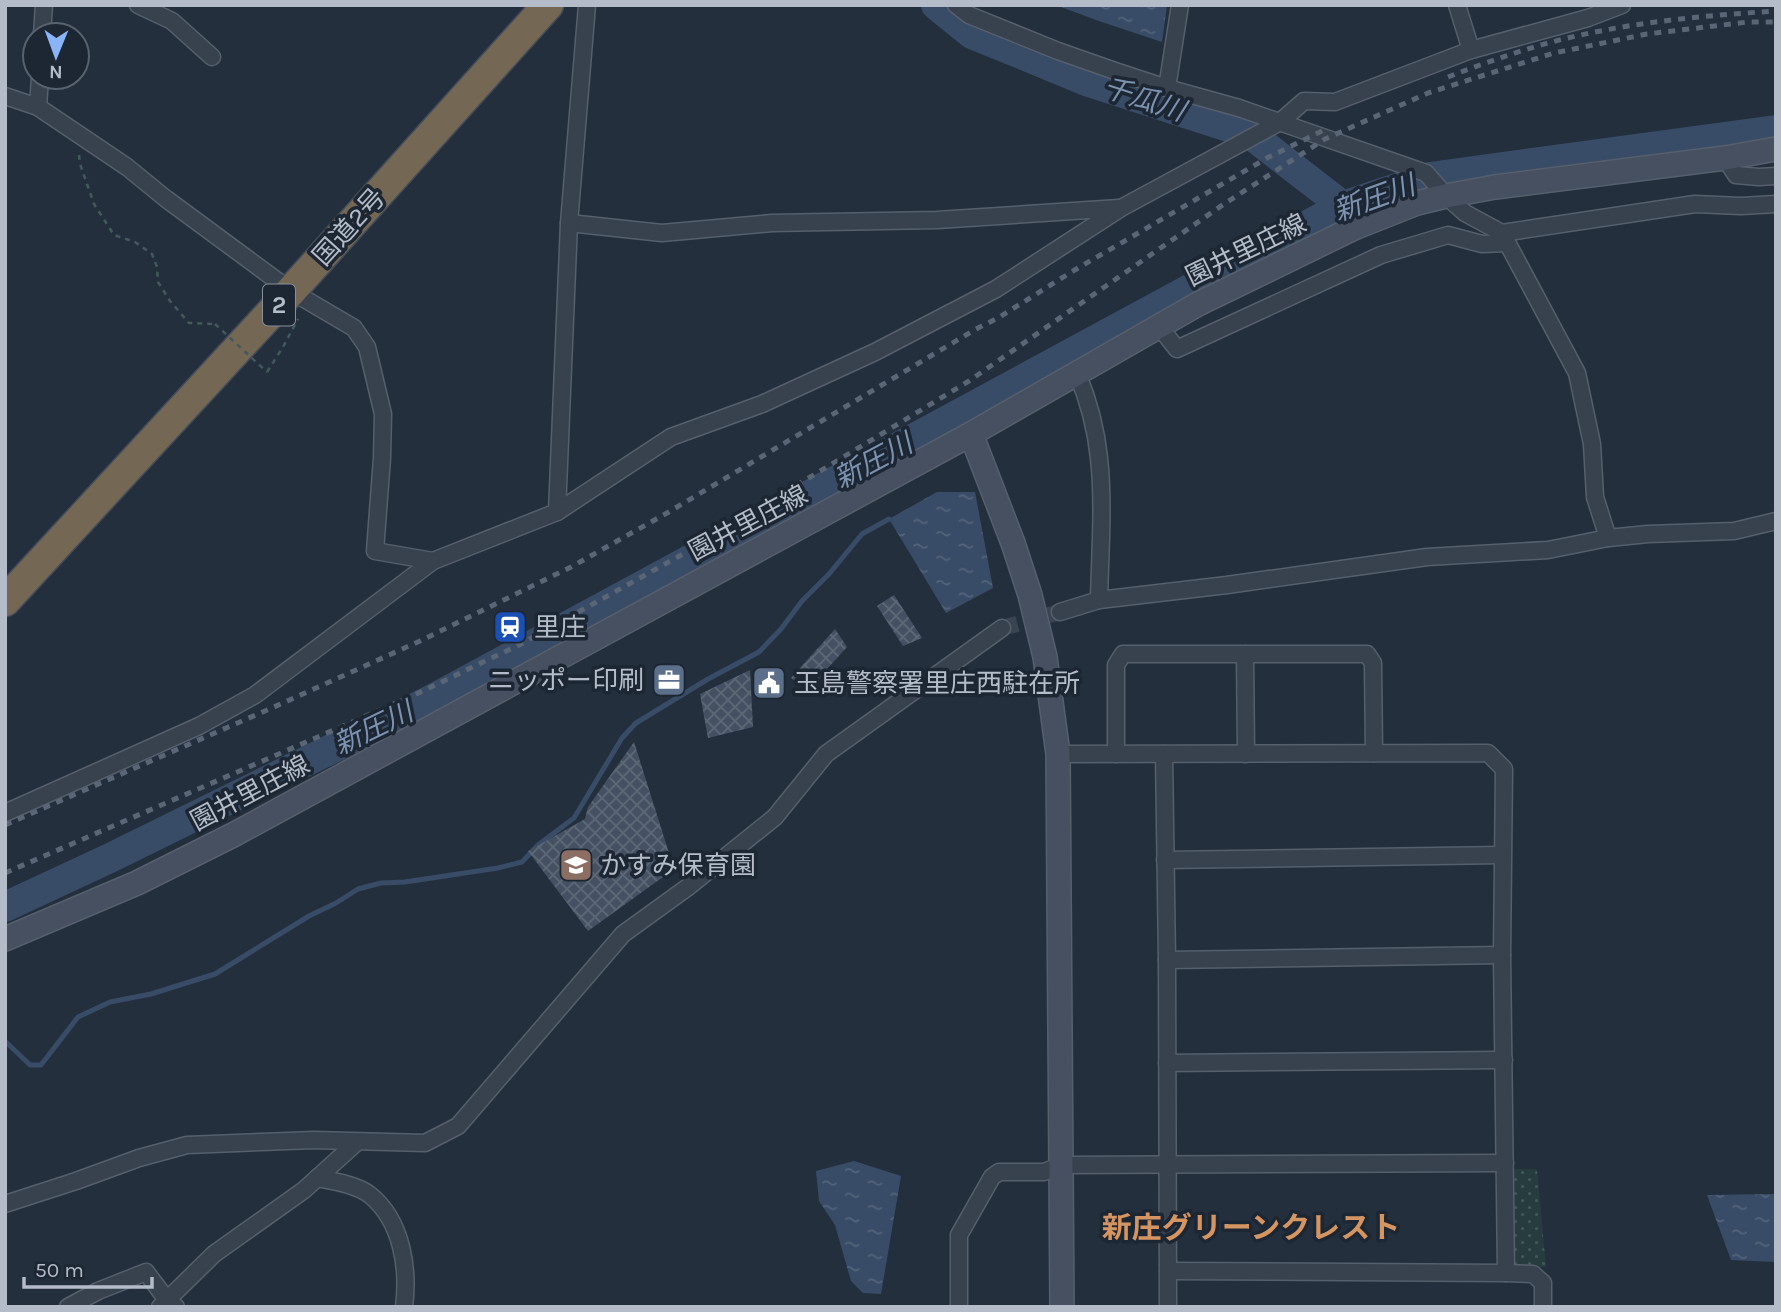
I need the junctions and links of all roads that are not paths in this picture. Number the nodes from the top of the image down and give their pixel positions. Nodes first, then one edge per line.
1 (138, 5) edge
2 (548, 5) edge
3 (587, 5) edge
4 (956, 5) edge
5 (1180, 5) edge
6 (1457, 5) edge
7 (1622, 5) edge
8 (1471, 50) junction
9 (212, 57) dead end
10 (1167, 88) junction
11 (39, 91) edge
12 (5, 96) edge
13 (38, 107) junction
14 (1280, 122) junction
15 (1776, 149) edge
16 (1725, 158) junction
17 (1776, 176) edge
18 (1446, 196) junction
19 (1776, 204) edge
20 (1122, 208) junction
21 (569, 223) junction
22 (1504, 238) junction
23 (300, 296) junction
24 (1158, 325) junction
25 (1077, 373) junction
26 (971, 435) junction
27 (557, 512) junction
28 (1776, 521) edge
29 (1608, 538) junction
30 (433, 561) junction
31 (1099, 600) junction
32 (5, 601) edge
33 (1060, 612) tunnel mouth
34 (1002, 628) tunnel mouth
35 (1245, 654) junction
36 (1374, 753) junction
37 (1058, 754) junction
38 (1116, 754) junction
39 (1164, 754) junction
40 (1246, 754) junction
41 (5, 813) edge
42 (1502, 855) junction
43 (1165, 860) junction
44 (5, 939) edge
45 (1502, 955) junction
46 (1167, 960) junction
47 (1504, 1060) junction
48 (1167, 1063) junction
49 (358, 1142) junction
50 (1505, 1163) junction
51 (1062, 1165) junction
52 (1167, 1165) junction
53 (317, 1178) junction
54 (5, 1204) edge
55 (1168, 1271) junction
56 (1506, 1273) junction
57 (168, 1304) edge
58 (68, 1307) edge
59 (404, 1307) edge
60 (959, 1307) edge
61 (1062, 1307) edge
62 (1168, 1307) edge
63 (1543, 1307) edge

1 - 9 street
2 - 23 highway, 国道2号 / 2
3 - 21 street
4 - 10 street
5 - 10 street
6 - 8 street
7 - 8 street
8 - 14 street
10 - 14 street
11 - 13 street
12 - 13 street
13 - 23 street
14 - 18 street
14 - 20 street
15 - 16 main road, 園井里庄線
16 - 17 street
16 - 18 main road, 園井里庄線
18 - 22 street
18 - 24 main road, 園井里庄線
19 - 22 street
20 - 21 street
20 - 27 street
21 - 27 street
22 - 24 street
22 - 29 street
23 - 30 street
23 - 32 highway, 国道2号 / 2
24 - 25 main road, 園井里庄線
25 - 26 main road, 園井里庄線
25 - 31 street
26 - 37 main road
26 - 44 main road, 園井里庄線
27 - 30 street
28 - 29 street
29 - 31 street
30 - 41 street
31 - 33 street
34 - 49 street
35 - 36 street
35 - 38 street
35 - 40 street
36 - 40 street
36 - 42 street
37 - 38 street
37 - 51 main road
38 - 39 street
39 - 40 street
39 - 43 street
42 - 43 street
42 - 45 street
43 - 46 street
45 - 46 street
45 - 47 street
46 - 48 street
47 - 48 street
47 - 50 street
48 - 52 street
49 - 53 street
49 - 54 street
50 - 52 street
50 - 56 street
51 - 52 street
51 - 60 street
51 - 61 main road
52 - 55 street
53 - 57 street
53 - 59 street
55 - 56 street
55 - 62 street
56 - 63 street
57 - 58 street

